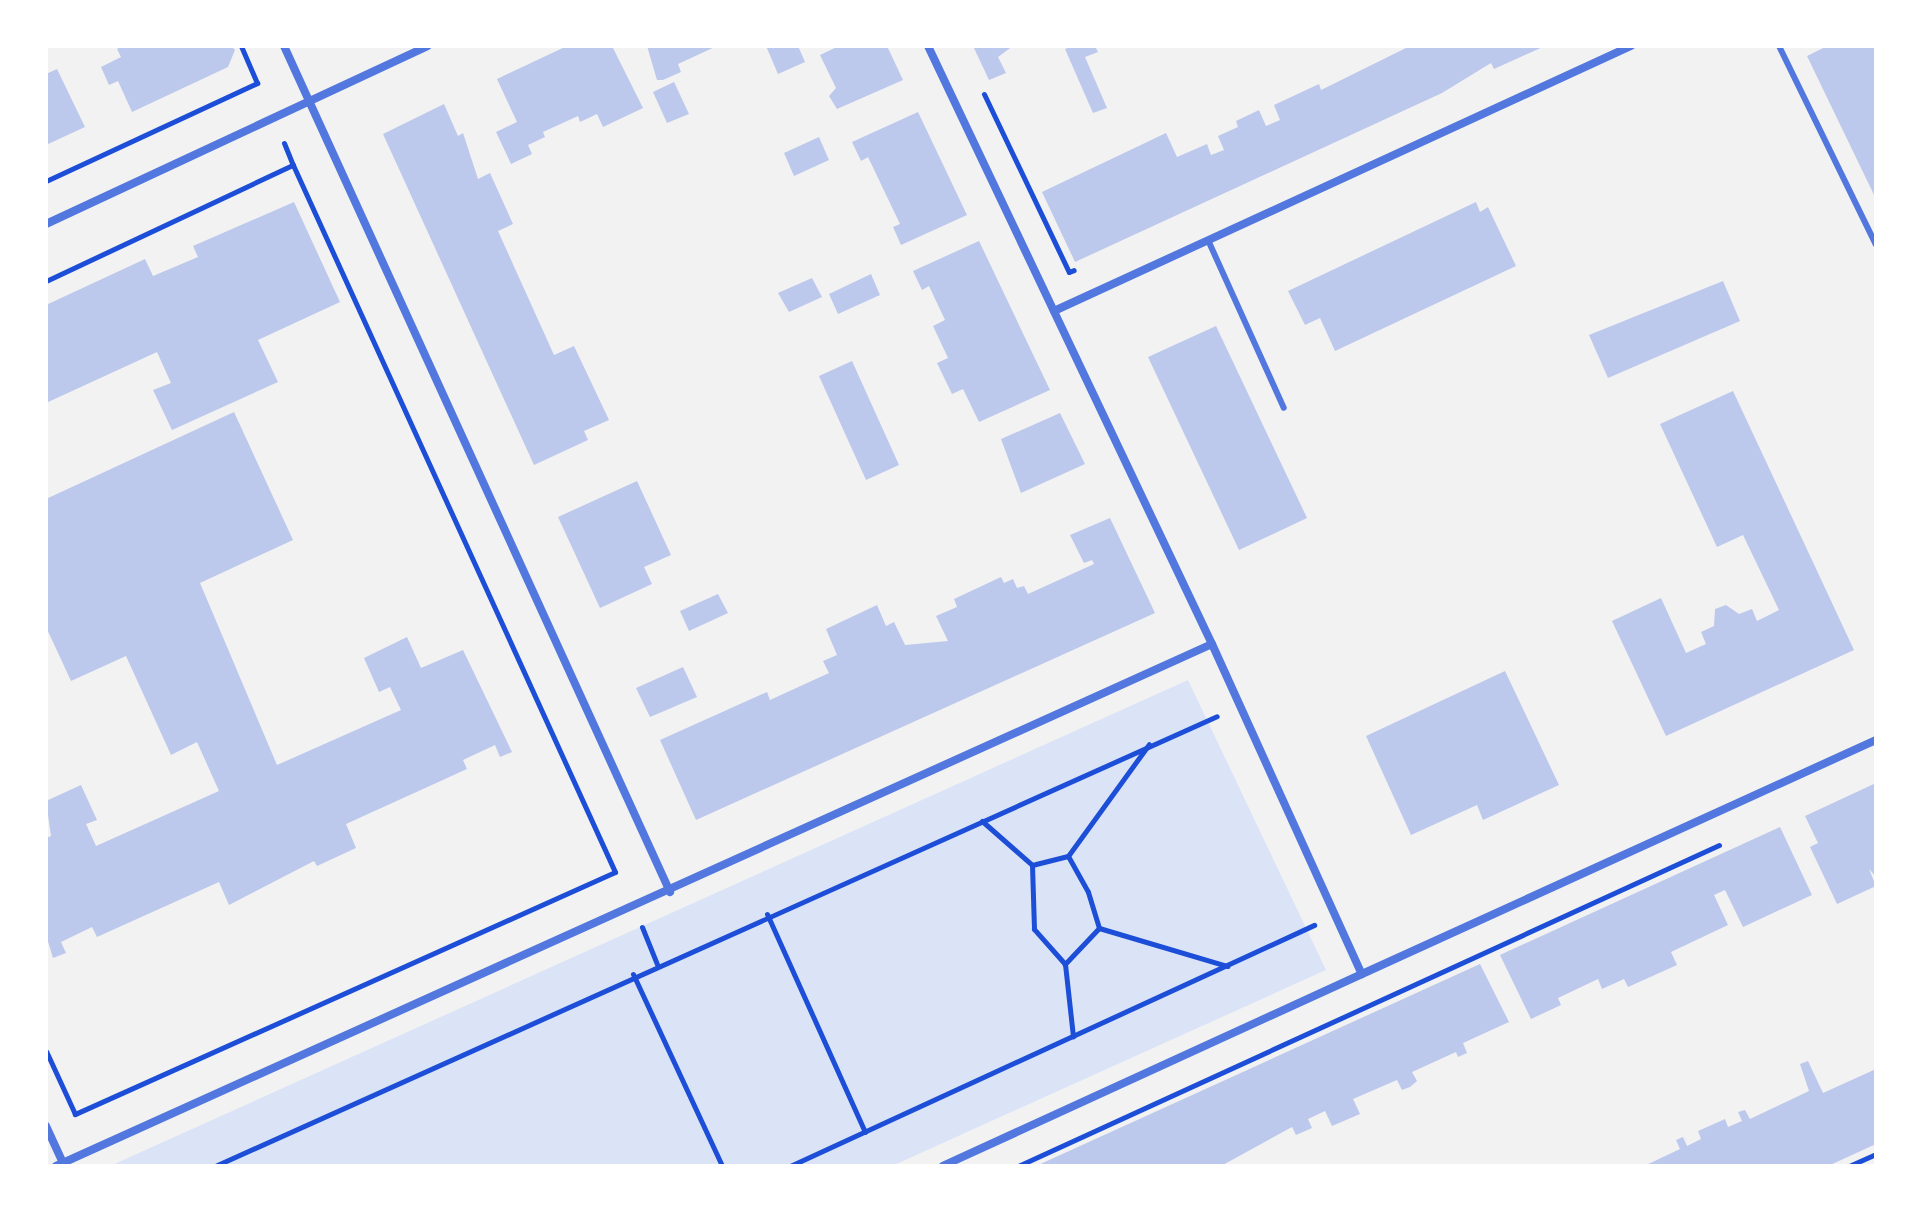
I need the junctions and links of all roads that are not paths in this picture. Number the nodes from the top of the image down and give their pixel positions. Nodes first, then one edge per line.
1 (284, 46) edge
2 (428, 46) edge
3 (928, 46) edge
4 (1631, 46) edge
5 (1779, 46) edge
6 (309, 101) junction
7 (46, 224) edge
8 (1208, 240) junction
9 (1876, 245) edge
10 (1054, 311) junction
11 (1284, 408) dead end
12 (1212, 644) junction
13 (1876, 740) edge
14 (670, 892) junction
15 (1362, 974) junction
16 (46, 1126) edge
17 (60, 1164) edge
18 (943, 1166) edge

1 - 6 street
2 - 6 street
3 - 10 street
4 - 8 street
5 - 9 lane
6 - 7 street
6 - 14 street
8 - 10 street
8 - 11 lane
10 - 12 street
12 - 14 street
12 - 15 street
13 - 15 street
14 - 17 street
15 - 18 street
16 - 17 street

